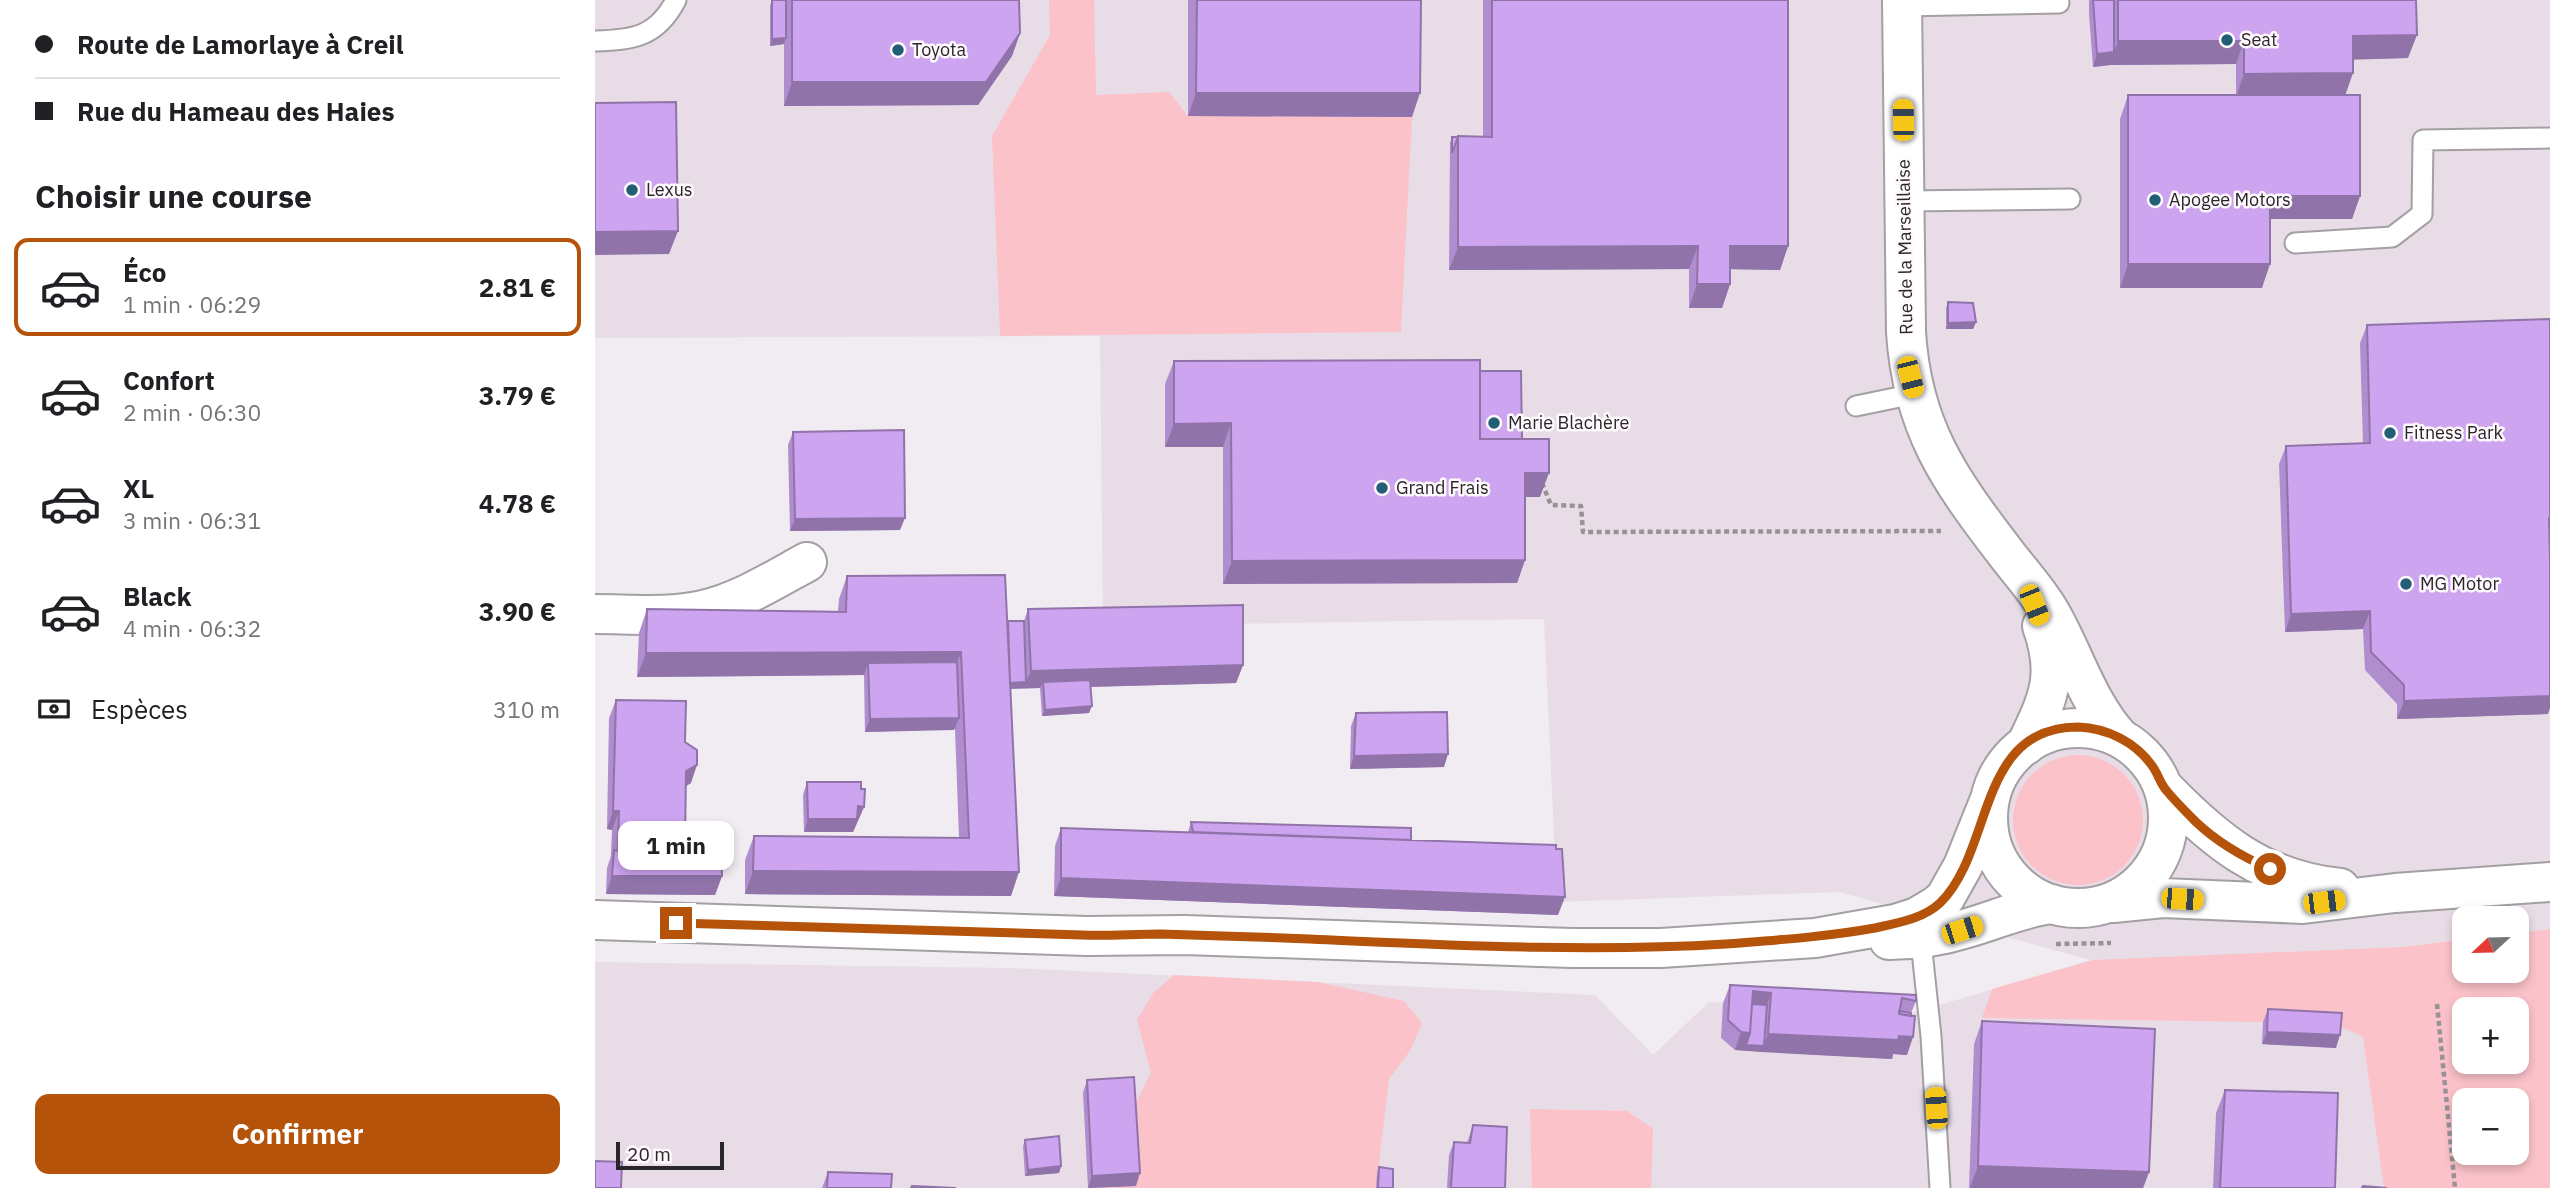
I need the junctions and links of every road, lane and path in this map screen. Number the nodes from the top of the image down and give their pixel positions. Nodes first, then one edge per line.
1 (676, 0) edge
2 (1902, 3) edge
3 (2059, 3) dead end
4 (595, 41) edge
5 (2550, 138) edge
6 (2070, 199) dead end
7 (1905, 201) junction
8 (2295, 243) dead end
9 (1915, 394) junction
10 (1856, 406) dead end
11 (1540, 478) edge
12 (1946, 531) dead end
13 (2005, 552) junction
14 (807, 562) dead end
15 (595, 614) edge
16 (2120, 738) junction
17 (2025, 745) junction
18 (2163, 787) junction
19 (1990, 799) junction
20 (2550, 882) edge
21 (2395, 893) junction
22 (2052, 904) junction
23 (2104, 904) junction
24 (595, 920) edge
25 (1919, 928) junction
26 (2438, 1004) dead end
27 (1940, 1188) edge
28 (2455, 1188) edge

1 - 4 lane
2 - 3 lane
2 - 7 street, Rue de la Marseillaise
5 - 8 lane
6 - 7 lane
7 - 9 street, Rue de la Marseillaise
9 - 10 lane
9 - 13 street, Rue de la Marseillaise
11 - 12 path
13 - 16 street, Rue de la Marseillaise
13 - 17 street, Rue de la Marseillaise
14 - 15 street
16 - 17 street
16 - 18 street
17 - 19 street
18 - 21 street
18 - 23 street
19 - 22 street
19 - 25 street
20 - 21 street
21 - 23 street
22 - 23 street
22 - 25 street
24 - 25 street
25 - 27 lane
26 - 28 path

